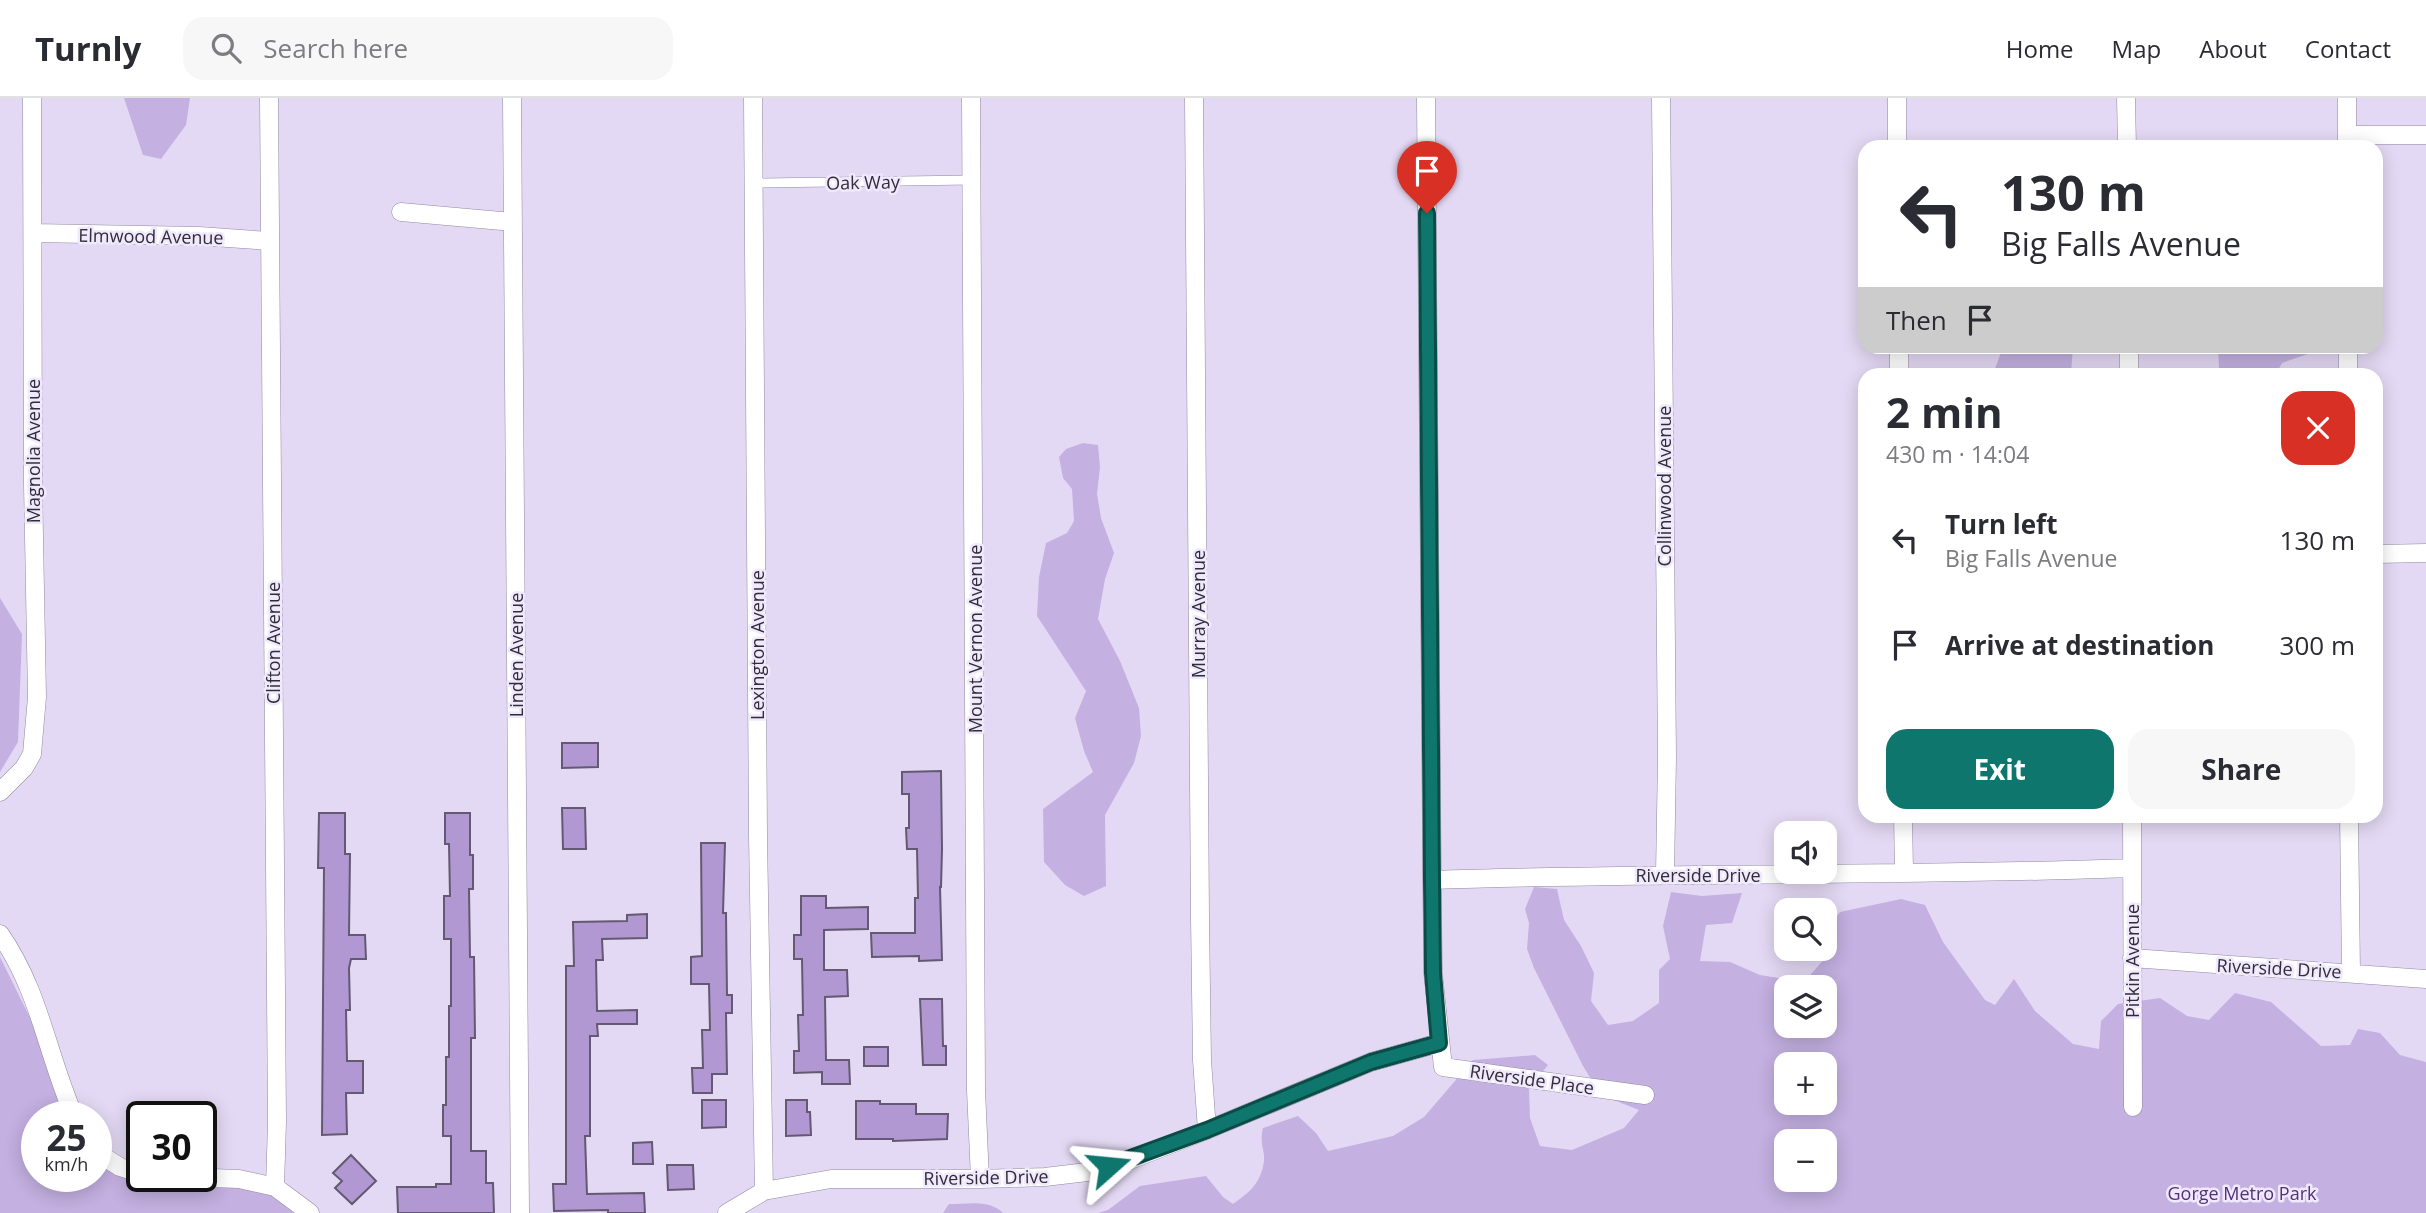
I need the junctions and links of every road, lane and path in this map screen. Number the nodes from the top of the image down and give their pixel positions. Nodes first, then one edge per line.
1 (32, 98) edge
2 (269, 98) edge
3 (512, 98) edge
4 (753, 98) edge
5 (971, 98) edge
6 (1194, 98) edge
7 (1426, 98) edge
8 (1661, 98) edge
9 (1897, 98) edge
10 (2126, 98) edge
11 (2347, 98) edge
12 (2426, 135) edge
13 (1897, 140) edge
14 (2127, 140) edge
15 (2347, 140) edge
16 (2360, 140) edge
17 (972, 180) junction
18 (754, 183) junction
19 (401, 212) dead end
20 (512, 222) junction
21 (33, 233) junction
22 (269, 241) junction
23 (2383, 554) edge
24 (2426, 554) edge
25 (0, 792) edge
26 (1903, 823) edge
27 (2132, 823) edge
28 (2349, 823) edge
29 (2131, 868) junction
30 (1904, 871) junction
31 (1665, 874) junction
32 (1432, 880) junction
33 (0, 934) edge
34 (2132, 958) junction
35 (2351, 972) junction
36 (2426, 979) edge
37 (1439, 1043) junction
38 (1646, 1095) dead end
39 (68, 1101) edge
40 (2133, 1107) dead end
41 (1207, 1130) junction
42 (217, 1178) edge
43 (979, 1179) junction
44 (275, 1188) junction
45 (764, 1191) junction
46 (310, 1213) edge
47 (520, 1213) edge
48 (727, 1213) edge

1 - 21 street, Magnolia Avenue
2 - 22 street, Clifton Avenue
3 - 20 street, Linden Avenue
4 - 18 street, Lexington Avenue
5 - 17 street, Mount Vernon Avenue
6 - 41 street, Murray Avenue
7 - 32 street
8 - 31 street, Collinwood Avenue
9 - 13 street
10 - 14 street
11 - 15 street
12 - 16 street
17 - 18 lane, Oak Way
17 - 43 street, Mount Vernon Avenue
18 - 45 street, Lexington Avenue
19 - 20 street
20 - 47 street, Linden Avenue
21 - 22 street, Elmwood Avenue
21 - 25 street, Magnolia Avenue
22 - 44 street, Clifton Avenue
23 - 24 street
26 - 30 street
27 - 29 street, Pitkin Avenue
28 - 35 street
29 - 30 street, Riverside Drive
29 - 34 street, Pitkin Avenue
30 - 31 street, Riverside Drive
31 - 32 street, Riverside Drive
32 - 37 street
33 - 39 street
34 - 35 street, Riverside Drive
34 - 40 street, Pitkin Avenue
35 - 36 street, Riverside Drive
37 - 38 street, Riverside Place
37 - 41 street, Riverside Drive
41 - 43 street, Riverside Drive
42 - 44 street
43 - 45 street, Riverside Drive
44 - 46 street
45 - 48 street, Riverside Drive

